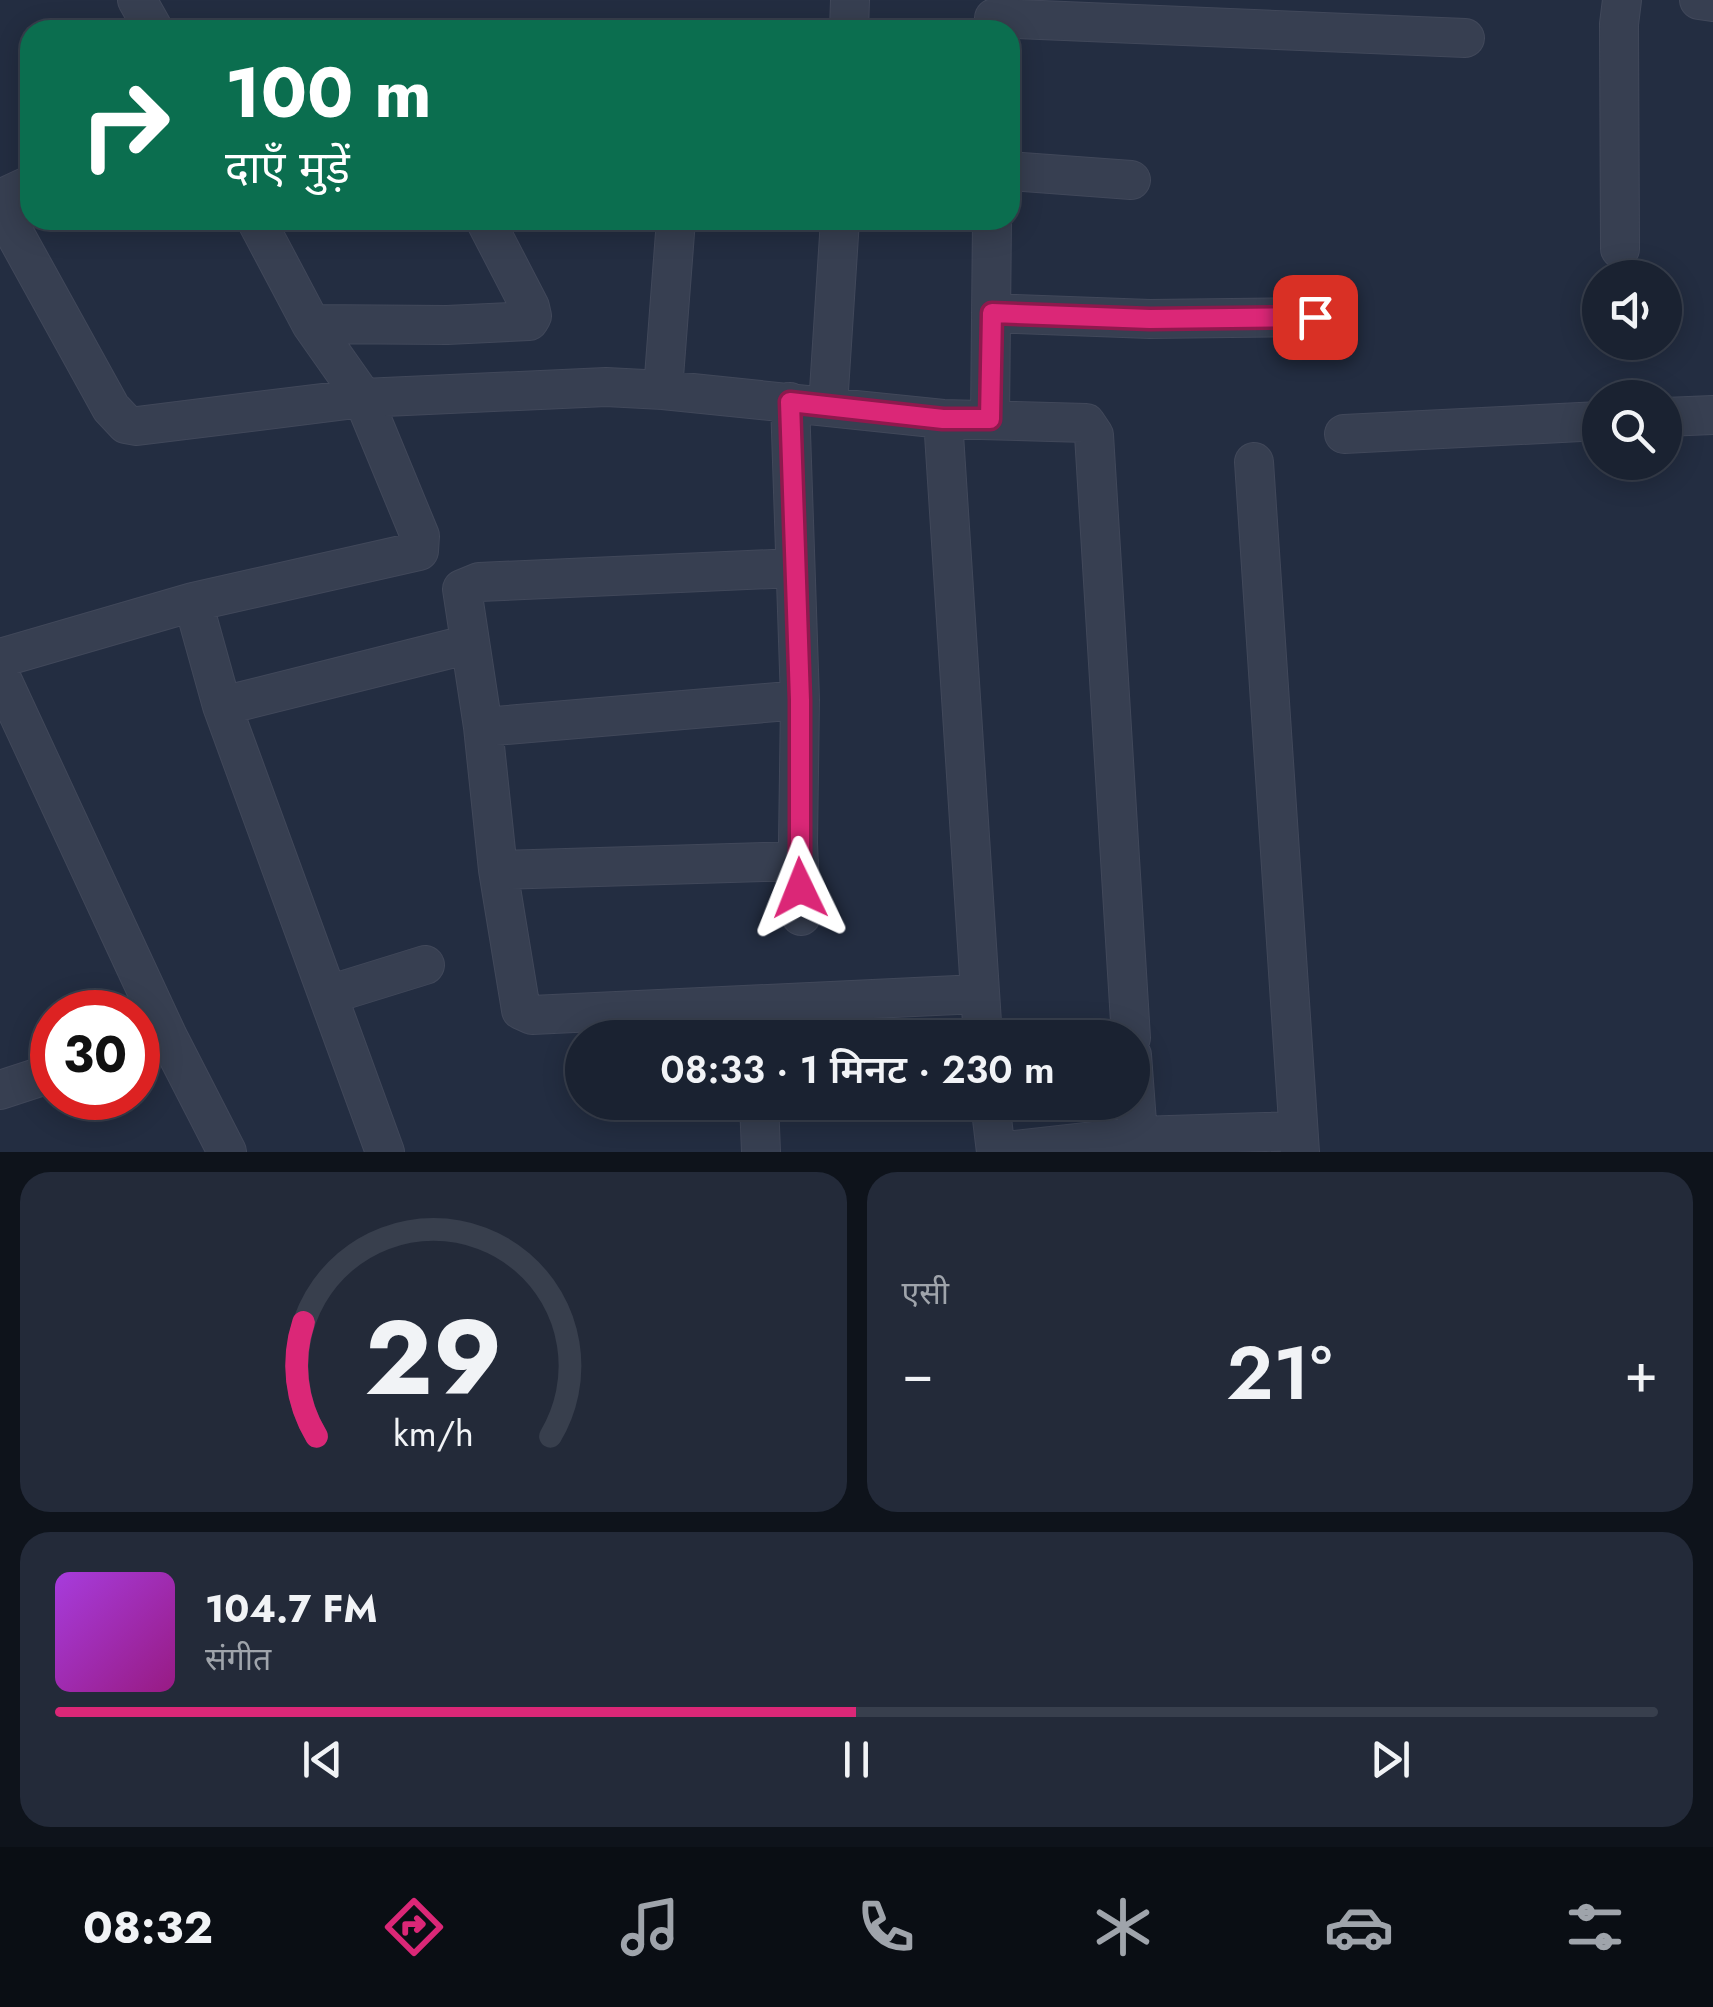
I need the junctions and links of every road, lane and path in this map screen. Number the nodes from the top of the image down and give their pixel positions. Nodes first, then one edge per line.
1 (1622, 0) edge
2 (1698, 0) edge
3 (1713, 2) edge
4 (1146, 13) edge
5 (994, 16) edge
6 (1465, 38) dead end
7 (1020, 172) edge
8 (1130, 180) dead end
9 (0, 208) edge
10 (261, 230) edge
11 (490, 230) edge
12 (675, 230) edge
13 (839, 230) edge
14 (992, 230) edge
15 (1620, 249) dead end
16 (992, 313) junction
17 (1315, 317) dead end
18 (310, 324) junction
19 (663, 390) junction
20 (363, 398) junction
21 (790, 402) junction
22 (828, 406) junction
23 (1713, 415) edge
24 (1682, 417) edge
25 (943, 419) junction
26 (990, 419) junction
27 (1582, 422) edge
28 (1344, 434) dead end
29 (1254, 462) dead end
30 (794, 568) junction
31 (194, 602) junction
32 (470, 644) junction
33 (0, 658) edge
34 (0, 675) edge
35 (800, 700) junction
36 (222, 706) junction
37 (483, 726) junction
38 (798, 861) junction
39 (498, 870) junction
40 (802, 916) dead end
41 (425, 965) dead end
42 (131, 990) edge
43 (978, 994) junction
44 (328, 995) junction
45 (764, 1020) edge
46 (980, 1020) edge
47 (1131, 1020) edge
48 (160, 1053) edge
49 (30, 1080) edge
50 (0, 1090) edge
51 (760, 1120) edge
52 (992, 1120) edge
53 (1137, 1120) edge
54 (1138, 1136) junction
55 (1299, 1141) edge
56 (226, 1152) edge
57 (385, 1152) edge
58 (761, 1152) edge
59 (996, 1152) edge

1 - 15 street
2 - 3 street
4 - 5 street
4 - 6 street
7 - 8 street
9 - 20 street
10 - 18 street
11 - 18 street
12 - 19 street
13 - 22 street
14 - 16 street
16 - 17 street
16 - 26 street
18 - 20 street
19 - 20 street
19 - 21 street
20 - 31 street
21 - 22 street
21 - 30 street
22 - 25 street
23 - 24 street
25 - 26 street
25 - 43 street
26 - 47 street
27 - 28 street
29 - 55 street
30 - 32 street
30 - 35 street
31 - 33 street
31 - 36 street
32 - 36 street
32 - 37 street
34 - 42 street
35 - 37 street
35 - 38 street
36 - 44 street
37 - 39 street
38 - 39 street
38 - 40 street
39 - 45 street
41 - 44 street
43 - 45 street
43 - 46 street
44 - 57 street
48 - 56 street
49 - 50 street
51 - 58 street
52 - 59 street
53 - 54 street
54 - 55 street
54 - 59 street

